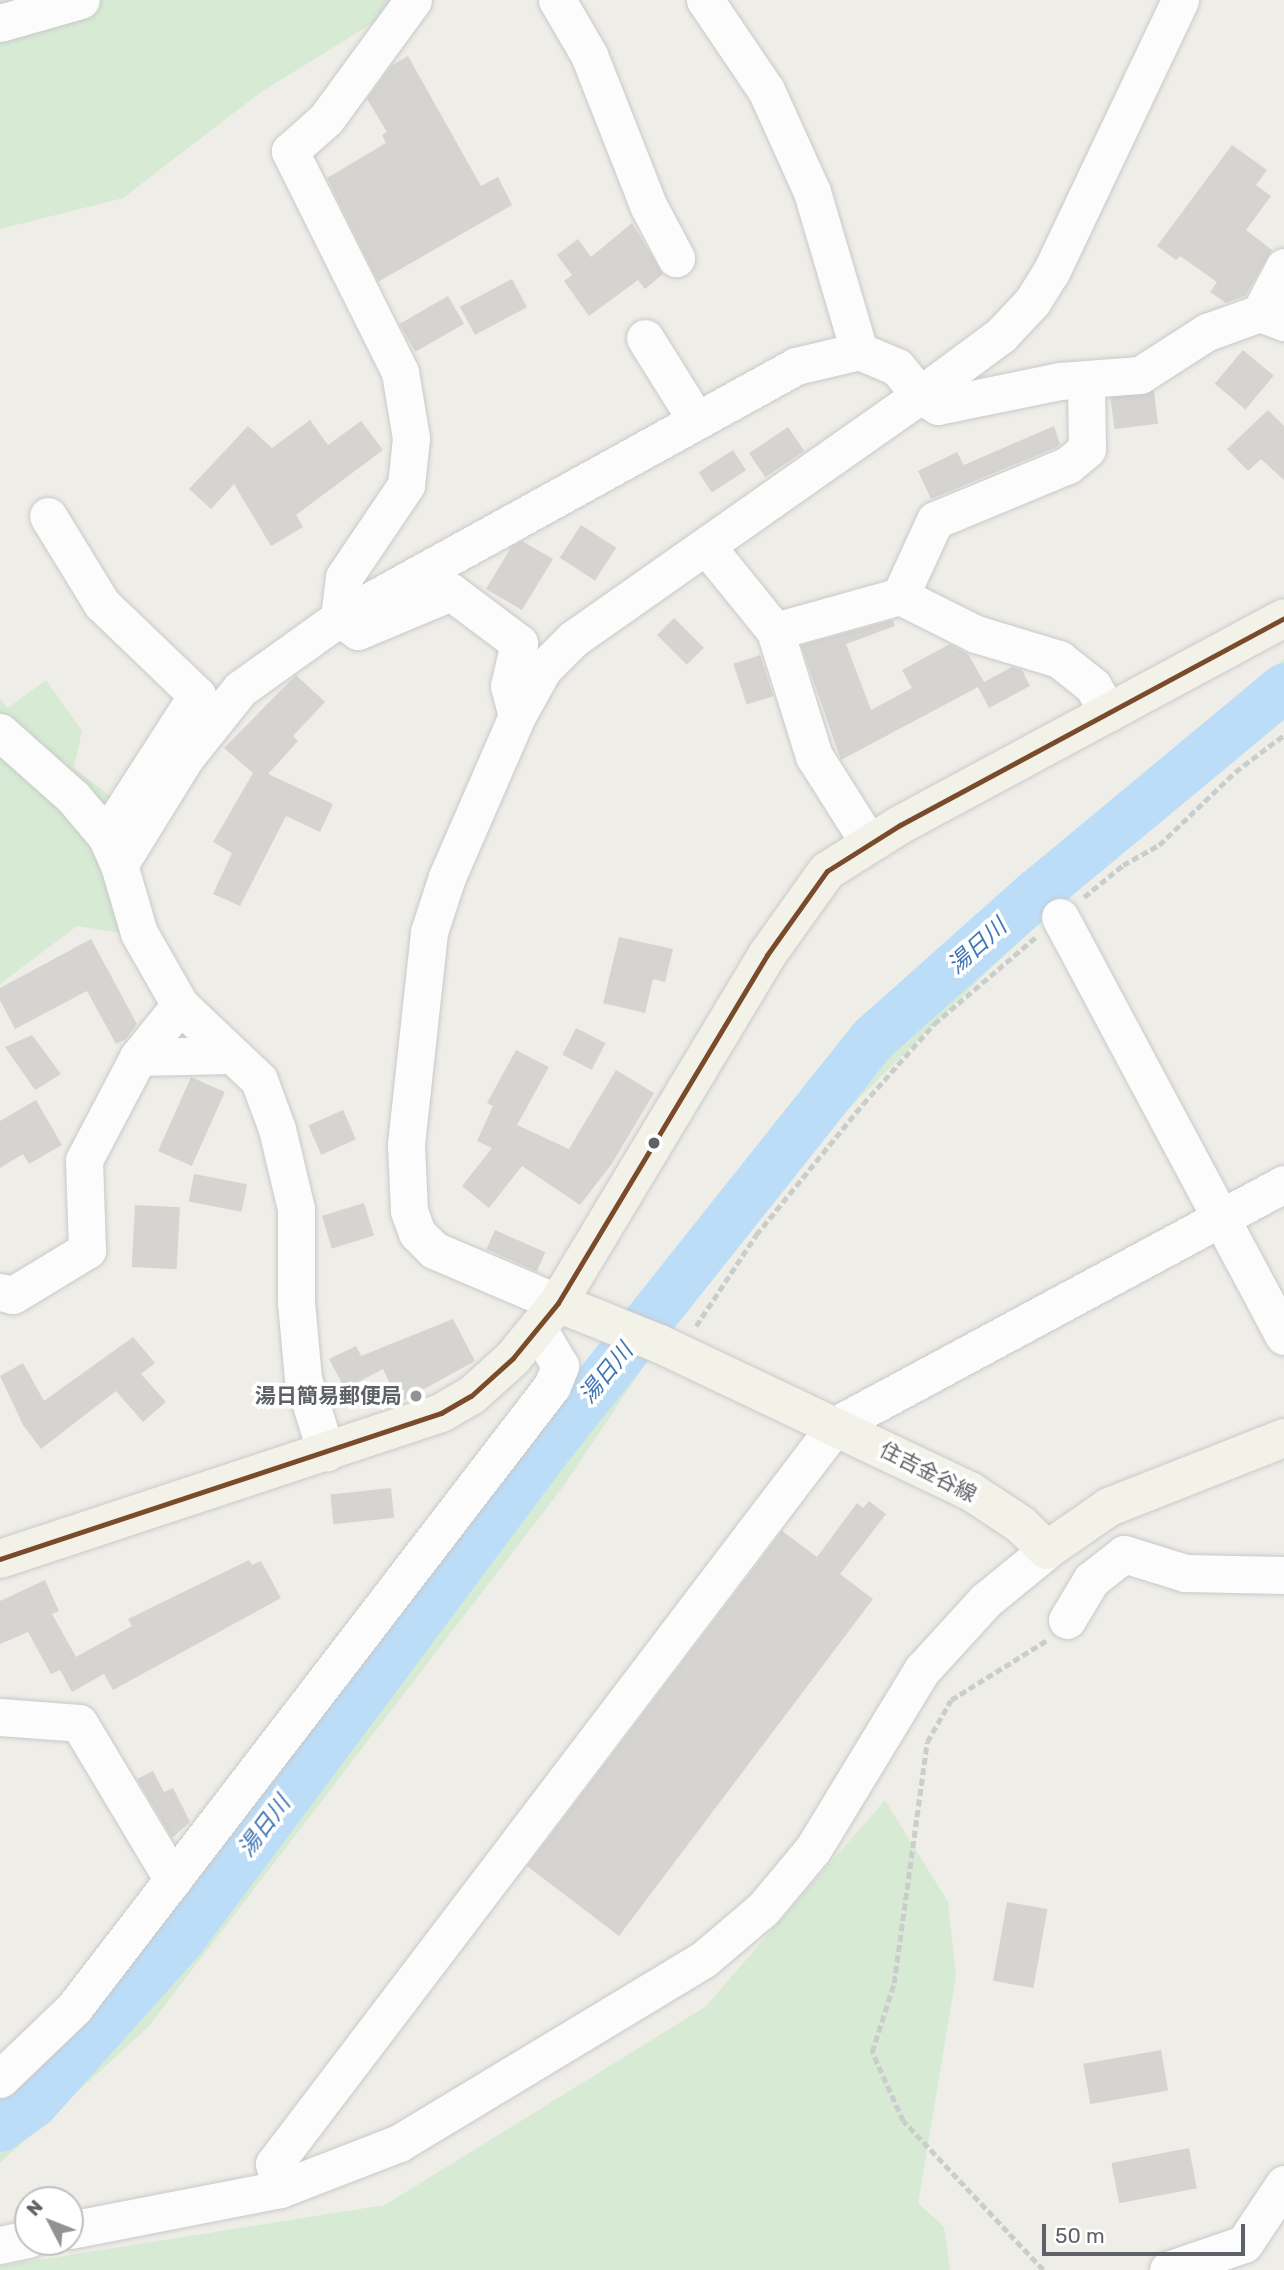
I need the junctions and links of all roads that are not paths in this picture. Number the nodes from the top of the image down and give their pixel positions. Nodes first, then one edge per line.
1 (80, 0) edge
2 (413, 0) edge
3 (557, 0) edge
4 (705, 0) edge
5 (1180, 0) edge
6 (0, 23) edge
7 (676, 258) dead end
8 (1284, 267) edge
9 (1272, 318) edge
10 (645, 338) dead end
11 (859, 351) junction
12 (1086, 379) junction
13 (920, 395) junction
14 (696, 420) junction
15 (48, 516) dead end
16 (707, 547) junction
17 (900, 596) junction
18 (339, 618) junction
19 (1284, 618) edge
20 (775, 631) junction
21 (1108, 713) junction
22 (517, 716) junction
23 (0, 732) edge
24 (869, 843) junction
25 (113, 851) junction
26 (1060, 917) road end
27 (180, 1005) junction
28 (231, 1055) junction
29 (138, 1057) junction
30 (1284, 1184) edge
31 (1223, 1216) junction
32 (0, 1292) edge
33 (548, 1315) junction
34 (1284, 1336) edge
35 (836, 1425) junction
36 (1284, 1438) edge
37 (326, 1452) junction
38 (1047, 1550) junction
39 (0, 1559) edge
40 (1284, 1575) edge
41 (1067, 1619) road end
42 (0, 1717) edge
43 (173, 1880) junction
44 (0, 2079) edge
45 (1284, 2184) edge
46 (280, 2189) junction
47 (84, 2227) edge
48 (1168, 2270) edge

1 - 6 street
2 - 18 street
3 - 7 street
4 - 11 street
5 - 13 street
8 - 9 street
9 - 12 street
10 - 14 street
11 - 13 street
11 - 14 street
12 - 13 street
12 - 17 street
13 - 16 street
14 - 18 street
15 - 25 street
16 - 20 street
16 - 22 street
17 - 20 street
17 - 21 street
18 - 22 street
18 - 25 street
19 - 21 main road
20 - 24 street
21 - 24 main road
22 - 33 street
23 - 25 street
24 - 33 main road
25 - 27 street
26 - 31 street
27 - 28 street
27 - 29 street
28 - 29 street
28 - 37 street
29 - 32 street
30 - 31 street
31 - 34 street
31 - 35 street
33 - 35 main road, 住吉金谷線
33 - 37 main road
33 - 43 street
35 - 38 main road, 住吉金谷線
35 - 46 street
36 - 38 main road
37 - 39 main road
38 - 46 street
40 - 41 street
42 - 43 street
43 - 44 street
45 - 48 street
46 - 47 street

